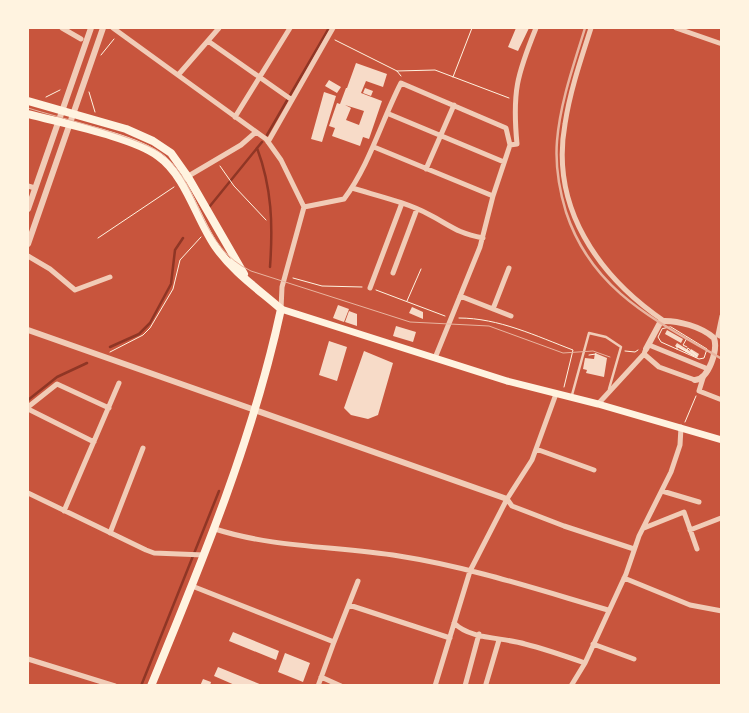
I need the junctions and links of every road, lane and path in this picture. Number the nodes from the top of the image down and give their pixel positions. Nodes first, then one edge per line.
1 (62, 28) edge
2 (91, 28) edge
3 (103, 28) edge
4 (113, 28) edge
5 (219, 28) edge
6 (290, 28) edge
7 (333, 28) edge
8 (472, 28) edge
9 (536, 28) edge
10 (590, 28) edge
11 (676, 28) edge
12 (688, 29) edge
13 (119, 32) junction
14 (328, 36) junction
15 (81, 39) dead end
16 (208, 41) junction
17 (722, 44) edge
18 (101, 56) dead end
19 (397, 71) junction
20 (179, 74) junction
21 (452, 77) junction
22 (259, 78) junction
23 (403, 84) junction
24 (90, 90) dead end
25 (28, 100) edge
26 (292, 100) junction
27 (515, 100) junction
28 (454, 105) junction
29 (63, 111) junction
30 (28, 114) edge
31 (74, 114) junction
32 (389, 114) junction
33 (235, 117) junction
34 (103, 121) junction
35 (59, 123) junction
36 (70, 126) junction
37 (256, 132) junction
38 (440, 136) junction
39 (268, 142) junction
40 (510, 145) junction
41 (374, 147) junction
42 (215, 160) junction
43 (504, 162) junction
44 (426, 169) junction
45 (188, 177) junction
46 (180, 182) junction
47 (28, 186) edge
48 (35, 188) junction
49 (352, 188) junction
50 (493, 196) junction
51 (402, 203) junction
52 (304, 208) junction
53 (28, 209) edge
54 (417, 209) junction
55 (266, 220) dead end
56 (207, 231) junction
57 (98, 238) dead end
58 (482, 238) junction
59 (28, 244) edge
60 (28, 256) edge
61 (509, 268) dead end
62 (421, 270) dead end
63 (394, 273) dead end
64 (286, 276) junction
65 (110, 277) dead end
66 (246, 279) junction
67 (370, 288) junction
68 (460, 296) junction
69 (407, 302) junction
70 (281, 309) junction
71 (493, 309) junction
72 (511, 316) dead end
73 (722, 316) edge
74 (451, 318) junction
75 (664, 321) junction
76 (28, 330) edge
77 (718, 337) edge
78 (687, 338) junction
79 (684, 345) dead end
80 (688, 348) junction
81 (638, 349) dead end
82 (646, 349) junction
83 (682, 349) junction
84 (620, 350) junction
85 (677, 350) junction
86 (685, 353) junction
87 (102, 356) junction
88 (435, 358) junction
89 (708, 369) junction
90 (703, 378) junction
91 (695, 380) joint
92 (119, 383) dead end
93 (609, 389) junction
94 (699, 391) junction
95 (559, 395) junction
96 (571, 398) junction
97 (722, 400) edge
98 (598, 404) junction
99 (28, 408) edge
100 (108, 408) junction
101 (256, 411) junction
102 (682, 427) junction
103 (722, 440) edge
104 (94, 442) junction
105 (143, 448) dead end
106 (536, 449) junction
107 (594, 470) dead end
108 (662, 491) junction
109 (28, 496) edge
110 (508, 499) junction
111 (699, 502) dead end
112 (64, 511) junction
113 (721, 518) edge
114 (644, 528) junction
115 (215, 529) junction
116 (690, 530) junction
117 (110, 533) junction
118 (634, 549) junction
119 (697, 549) dead end
120 (204, 556) junction
121 (470, 571) junction
122 (624, 578) junction
123 (358, 581) dead end
124 (192, 586) junction
125 (349, 605) junction
126 (608, 610) junction
127 (721, 610) edge
128 (454, 623) junction
129 (479, 634) junction
130 (450, 638) junction
131 (499, 640) junction
132 (334, 642) junction
133 (593, 644) junction
134 (28, 659) edge
135 (634, 659) dead end
136 (585, 663) junction
137 (321, 678) junction
138 (486, 684) dead end
139 (115, 686) edge
140 (151, 686) edge
141 (318, 686) edge
142 (341, 686) edge
143 (436, 686) edge
144 (465, 686) edge
145 (571, 686) edge

1 - 15 street
2 - 29 street
3 - 31 street
4 - 13 street
5 - 16 street
6 - 22 street
7 - 14 street
8 - 21 path
9 - 27 street
10 - 75 street
11 - 12 street
12 - 17 street
13 - 18 path
13 - 20 street
14 - 19 path
14 - 26 street
16 - 20 street
16 - 22 street
19 - 21 path
19 - 23 path
20 - 33 street
21 - 27 path
22 - 26 street
22 - 33 street
23 - 28 street
23 - 32 street
24 - 34 path
25 - 29 main road
26 - 39 street
27 - 40 street
28 - 38 street
28 - 40 street
29 - 31 main road
29 - 35 street
30 - 35 main road
31 - 34 main road
31 - 36 street
32 - 38 street
32 - 41 street
33 - 37 street
34 - 45 main road
35 - 36 main road
35 - 48 street
36 - 46 main road
36 - 59 street
37 - 39 street
37 - 42 street
38 - 43 street
38 - 44 street
39 - 52 street
40 - 43 street
41 - 44 street
41 - 49 street
42 - 45 street
42 - 55 path
43 - 50 street
44 - 50 street
45 - 46 street
45 - 66 main road
46 - 56 main road
46 - 57 path
47 - 48 street
48 - 53 street
49 - 51 street
49 - 52 street
50 - 58 street
51 - 54 street
51 - 67 street
52 - 64 street
54 - 58 street
54 - 63 street
56 - 66 main road
56 - 87 path
58 - 68 street
60 - 65 street
61 - 71 street
62 - 69 path
64 - 67 path
64 - 70 street
66 - 70 main road
67 - 69 path
68 - 71 street
68 - 74 street
69 - 74 path
70 - 88 main road
70 - 101 main road
71 - 72 street
73 - 77 street
74 - 88 street
74 - 95 path
75 - 77 street
75 - 82 street
76 - 87 street
77 - 89 street
78 - 80 path
78 - 85 path
78 - 86 path
79 - 83 path
80 - 83 path
80 - 86 path
81 - 84 path
82 - 89 street
82 - 91 street
82 - 93 street
83 - 85 path
84 - 93 lane
84 - 96 lane
85 - 86 path
87 - 101 street
88 - 95 main road
89 - 90 street
90 - 91 street
90 - 94 street
92 - 100 street
93 - 98 street
94 - 97 street
94 - 102 path
95 - 96 main road
95 - 106 street
96 - 98 main road
98 - 102 main road
99 - 100 street
99 - 104 street
100 - 104 street
101 - 110 street
101 - 115 main road
102 - 103 main road
102 - 108 street
104 - 112 street
105 - 117 street
106 - 107 street
106 - 110 street
108 - 111 street
108 - 114 street
109 - 112 street
110 - 118 street
110 - 121 street
112 - 117 street
113 - 116 street
114 - 116 street
114 - 118 street
115 - 120 main road
115 - 121 street
116 - 119 street
117 - 120 street
118 - 122 street
120 - 124 main road
121 - 126 street
121 - 128 street
122 - 126 street
122 - 127 street
123 - 125 street
124 - 132 street
124 - 140 main road
125 - 130 street
125 - 132 street
126 - 133 street
128 - 129 street
128 - 130 street
129 - 131 street
129 - 144 street
130 - 143 street
131 - 136 street
131 - 138 street
132 - 137 street
133 - 135 street
133 - 136 street
134 - 139 street
136 - 145 street
137 - 141 street
137 - 142 street

